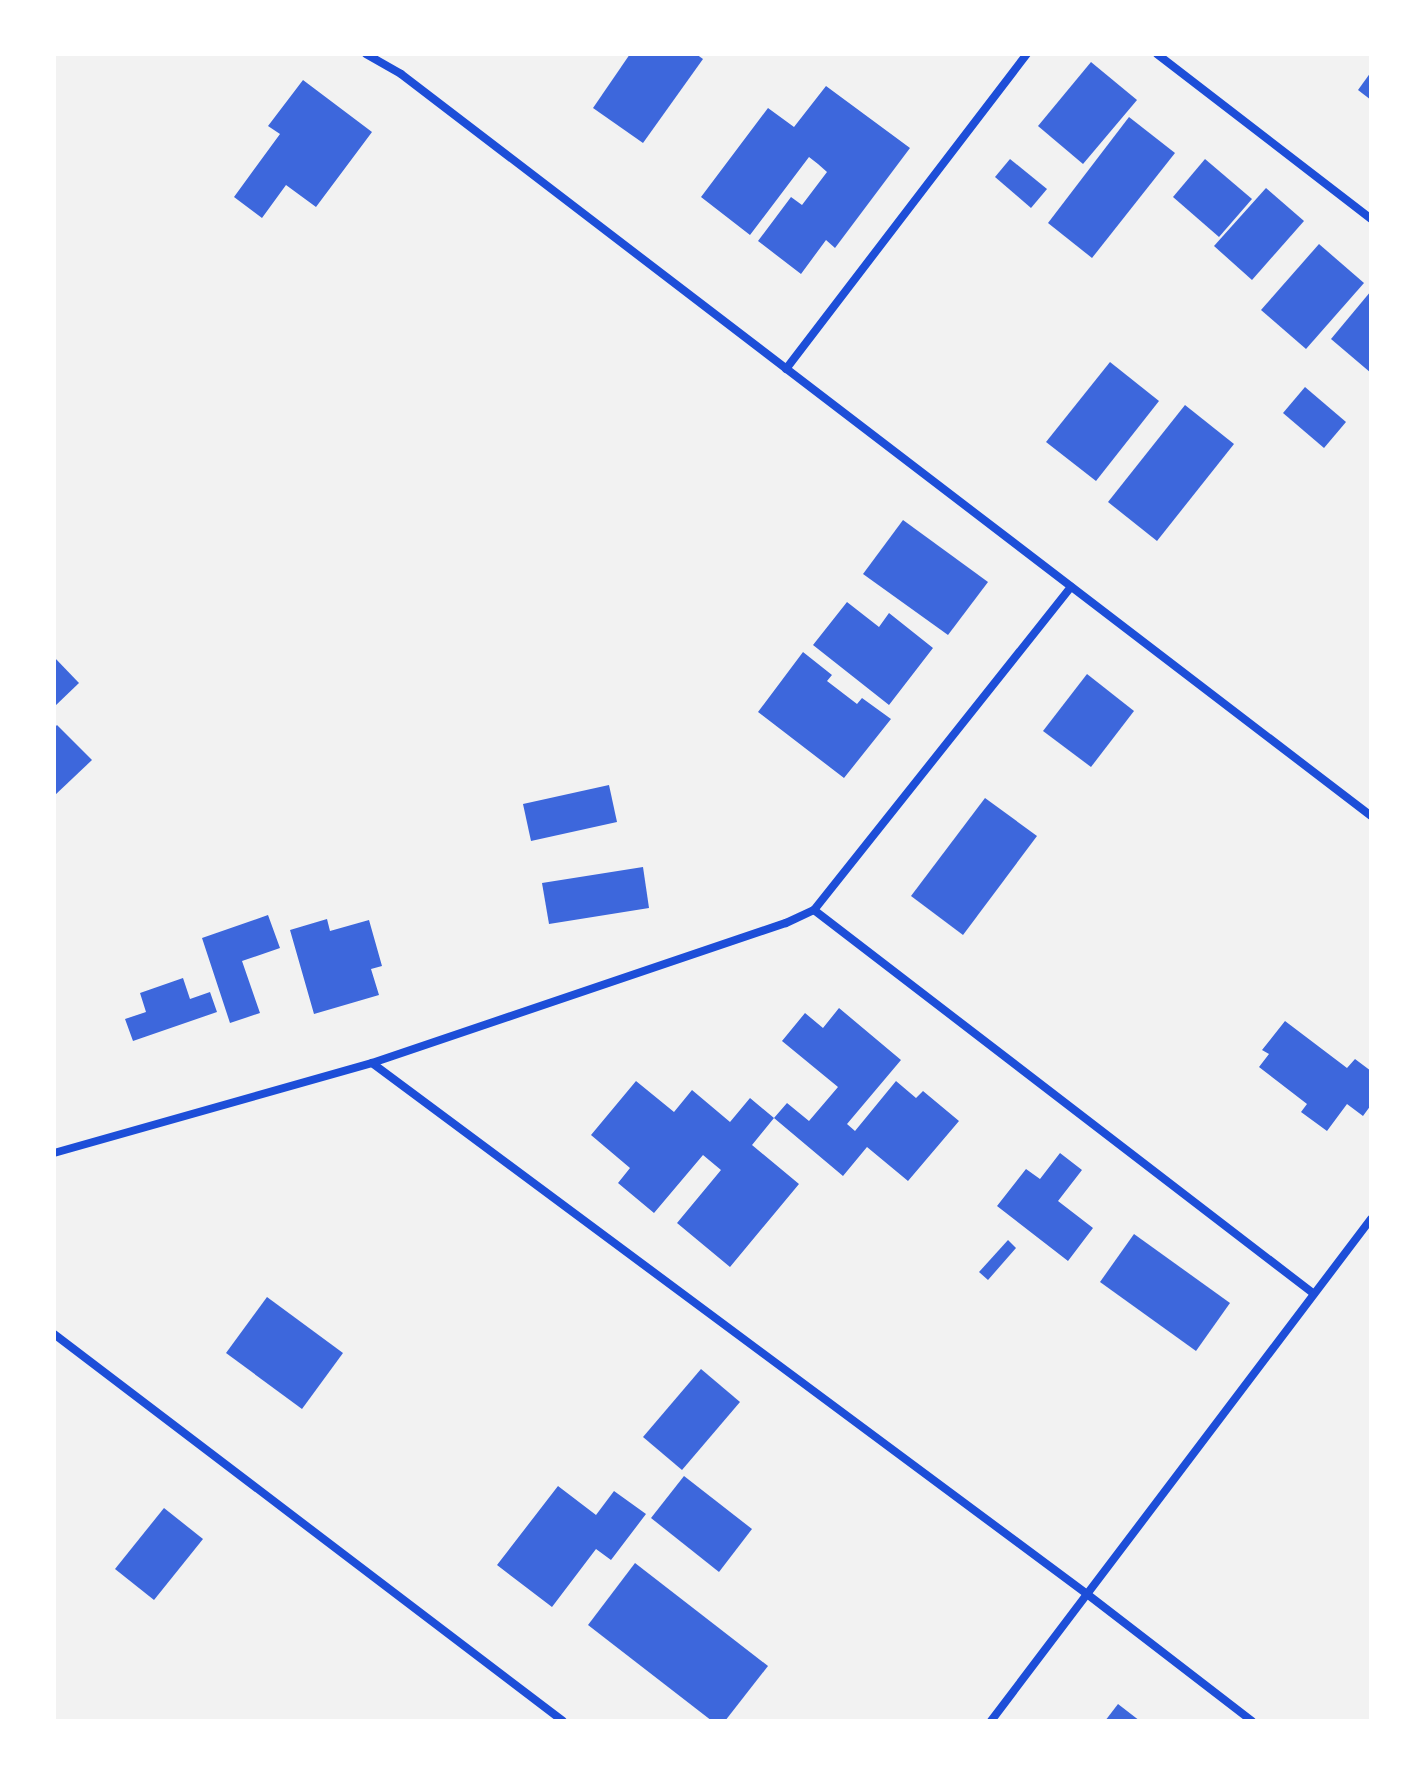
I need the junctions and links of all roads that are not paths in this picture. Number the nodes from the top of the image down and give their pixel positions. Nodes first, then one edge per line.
1 (366, 54) edge
2 (1027, 54) edge
3 (1157, 54) edge
4 (1371, 219) edge
5 (786, 369) junction
6 (1071, 587) junction
7 (1371, 816) edge
8 (814, 910) junction
9 (372, 1063) junction
10 (54, 1153) edge
11 (1371, 1219) edge
12 (1314, 1294) junction
13 (54, 1334) edge
14 (1087, 1594) junction
15 (563, 1721) edge
16 (991, 1721) edge
17 (1252, 1721) edge

1 - 5 street
2 - 5 street
3 - 4 street
5 - 6 street
6 - 7 street
6 - 8 street
8 - 9 street
8 - 12 street
9 - 10 street
9 - 14 street
11 - 12 street
12 - 14 street
13 - 15 street
14 - 16 street
14 - 17 street

